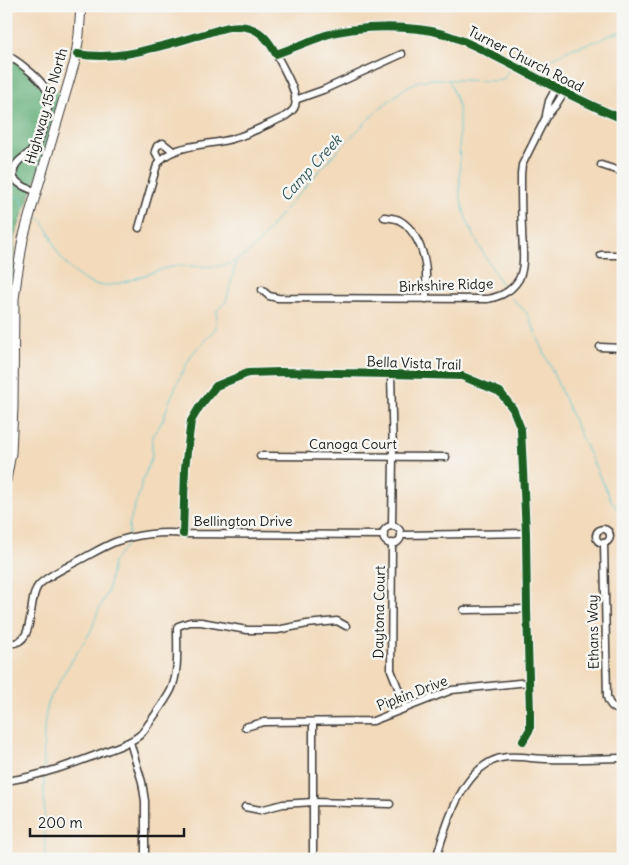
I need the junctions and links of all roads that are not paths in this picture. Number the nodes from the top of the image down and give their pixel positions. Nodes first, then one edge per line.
1 (81, 6) edge
2 (6, 54) edge
3 (77, 54) junction
4 (276, 54) junction
5 (402, 54) dead end
6 (560, 90) junction
7 (295, 100) junction
8 (623, 119) edge
9 (173, 151) junction
10 (160, 161) junction
11 (601, 165) dead end
12 (623, 172) edge
13 (37, 191) junction
14 (384, 217) dead end
15 (139, 228) dead end
16 (601, 255) dead end
17 (623, 255) edge
18 (262, 290) dead end
19 (426, 299) junction
20 (600, 347) dead end
21 (623, 348) edge
22 (391, 374) junction
23 (260, 456) dead end
24 (393, 456) junction
25 (446, 457) dead end
26 (6, 480) edge
27 (392, 526) junction
28 (184, 534) junction
29 (526, 534) junction
30 (384, 535) junction
31 (401, 535) junction
32 (392, 543) junction
33 (604, 543) dead end
34 (527, 608) junction
35 (464, 610) dead end
36 (346, 626) dead end
37 (6, 643) edge
38 (529, 682) junction
39 (406, 708) junction
40 (623, 711) edge
41 (314, 722) junction
42 (245, 727) dead end
43 (523, 741) dead end
44 (130, 742) junction
45 (623, 758) edge
46 (6, 781) edge
47 (314, 802) junction
48 (390, 804) dead end
49 (245, 807) dead end
50 (145, 859) edge
51 (313, 859) edge
52 (436, 859) edge

1 - 3 main road, Highway 155 North
2 - 13 street
3 - 4 street
3 - 13 main road, Highway 155 North
4 - 6 street, Turner Church Road
4 - 7 street
5 - 7 street
6 - 8 street, Turner Church Road
6 - 19 street, Birkshire Ridge
7 - 9 street
9 - 10 street
9 - 10 street
10 - 15 street
11 - 12 street
13 - 26 main road, Highway 155 North
14 - 19 street
16 - 17 street
18 - 19 street, Birkshire Ridge
20 - 21 street
22 - 24 street
22 - 28 street, Bella Vista Trail
22 - 29 street, Bella Vista Trail
23 - 24 street, Canoga Court
24 - 25 street, Canoga Court
24 - 27 street
27 - 30 street
27 - 31 street
28 - 30 street, Bellington Drive
28 - 37 street, Bellington Drive
29 - 31 street
29 - 34 street, Bella Vista Trail
30 - 32 street
31 - 32 street
32 - 39 street, Daytona Court
33 - 40 street, Ethans Way
34 - 35 street
34 - 38 street, Bella Vista Trail
36 - 44 street
38 - 39 street, Pipkin Drive
38 - 43 street, Bella Vista Trail
39 - 41 street, Pipkin Drive
41 - 42 street, Pipkin Drive
41 - 47 street
44 - 46 street
44 - 50 street
45 - 52 street
47 - 48 street
47 - 49 street
47 - 51 street

